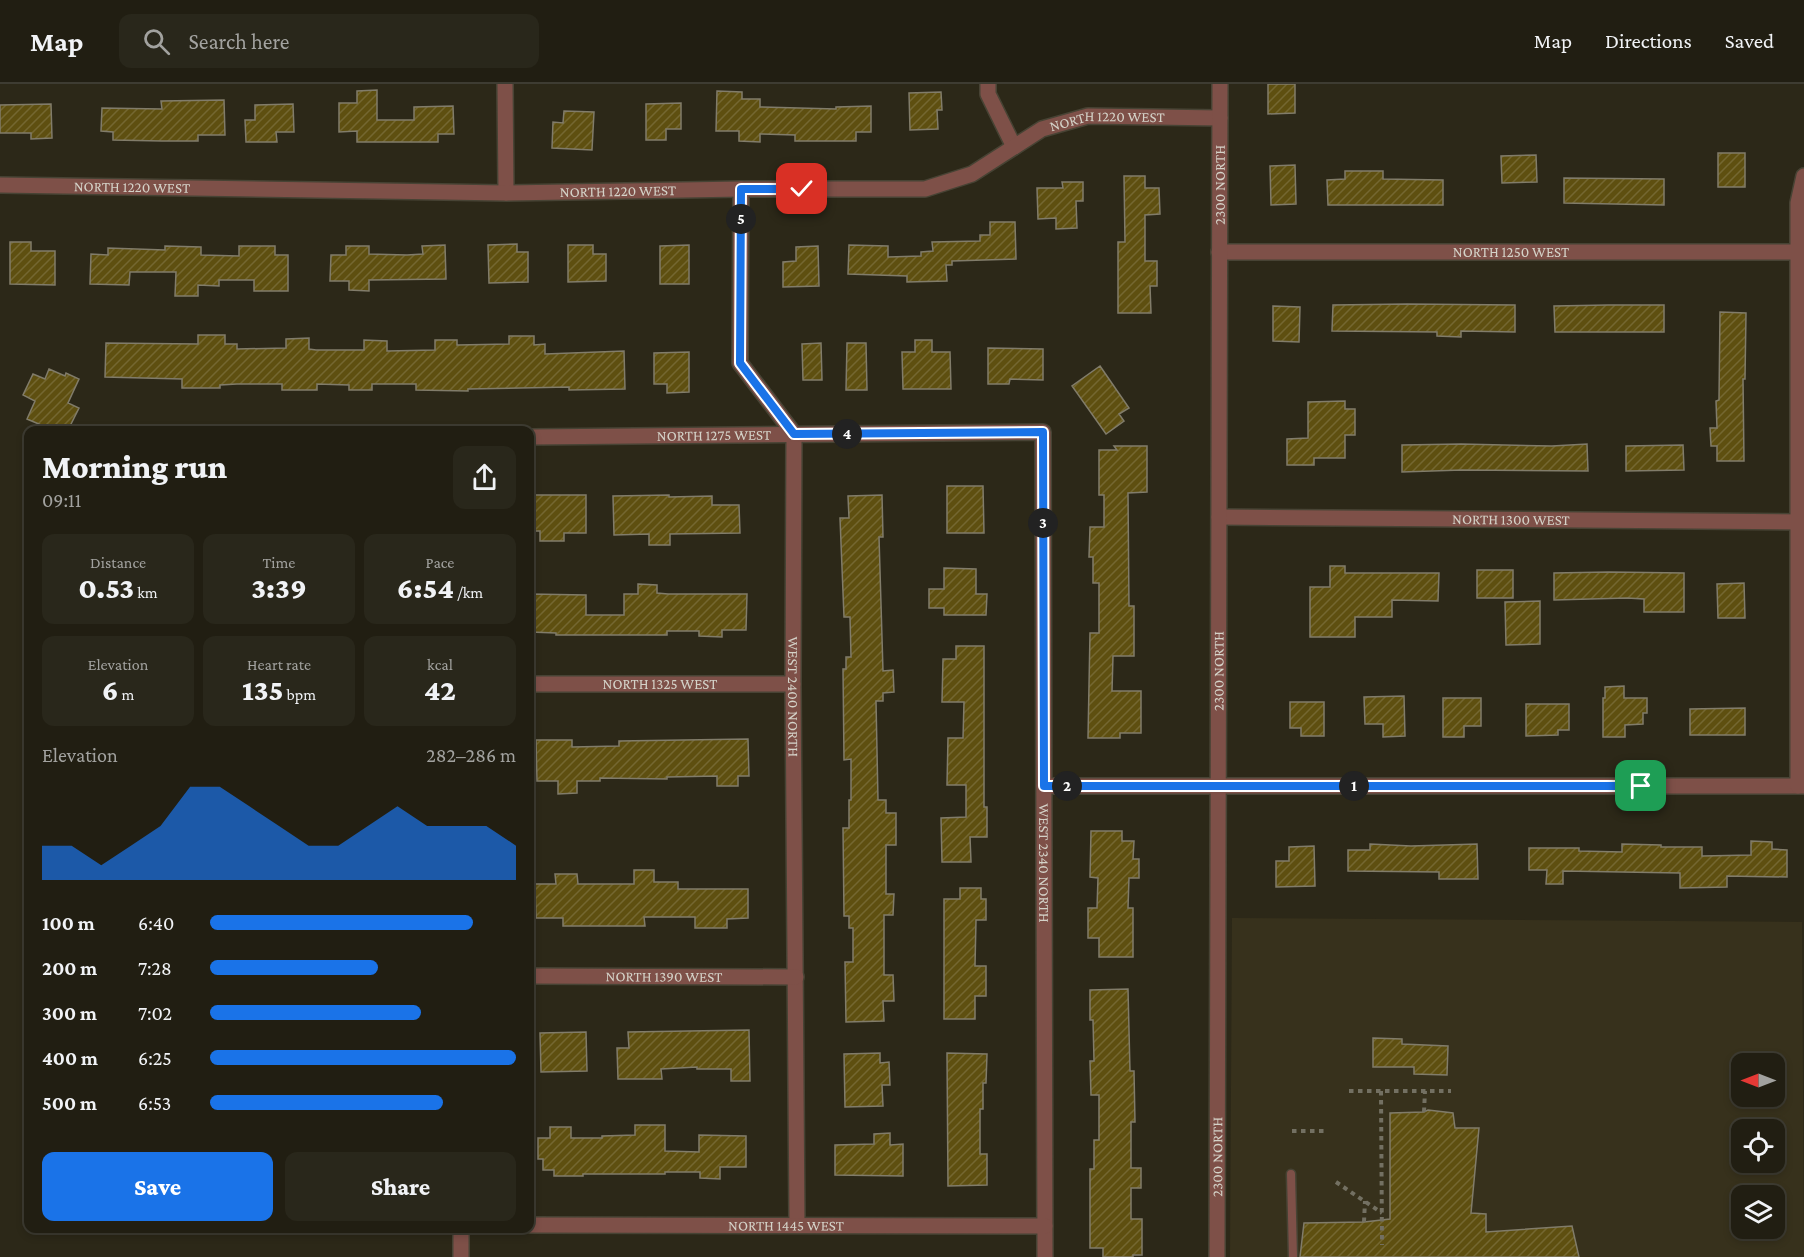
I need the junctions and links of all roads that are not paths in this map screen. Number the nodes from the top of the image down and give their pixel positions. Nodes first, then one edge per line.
1 (505, 84) edge
2 (988, 84) edge
3 (1220, 84) edge
4 (1220, 118) junction
5 (1014, 147) junction
6 (1804, 177) edge
7 (0, 185) edge
8 (741, 189) junction
9 (506, 193) junction
10 (1219, 252) junction
11 (1801, 252) edge
12 (1043, 432) joint
13 (794, 434) junction
14 (534, 437) edge
15 (1218, 516) junction
16 (1801, 523) edge
17 (534, 684) edge
18 (793, 684) junction
19 (1044, 786) junction
20 (1218, 786) junction
21 (1801, 786) edge
22 (534, 976) edge
23 (796, 977) junction
24 (1291, 1174) dead end
25 (534, 1225) edge
26 (797, 1225) junction
27 (1045, 1226) junction
28 (461, 1233) edge
29 (461, 1257) edge
30 (1045, 1257) edge
31 (1217, 1257) edge
32 (1293, 1257) edge

1 - 9 street
2 - 5 street
3 - 4 street, 2300 NORTH
4 - 5 street, NORTH 1220 WEST
4 - 10 street, 2300 NORTH
5 - 8 street, NORTH 1220 WEST
6 - 11 street
7 - 9 street, NORTH 1220 WEST
8 - 9 street, NORTH 1220 WEST
8 - 13 street
10 - 11 street, NORTH 1250 WEST
10 - 15 street, 2300 NORTH
11 - 16 street
12 - 13 street, NORTH 1275 WEST
12 - 19 street, WEST 2340 NORTH
13 - 14 street, NORTH 1275 WEST
13 - 18 street, WEST 2400 NORTH
15 - 16 street, NORTH 1300 WEST
15 - 20 street, 2300 NORTH
16 - 21 street
17 - 18 street, NORTH 1325 WEST
18 - 23 street, WEST 2400 NORTH
19 - 20 street
19 - 27 street, WEST 2340 NORTH
20 - 21 street
20 - 31 street, 2300 NORTH
22 - 23 street, NORTH 1390 WEST
23 - 26 street, WEST 2400 NORTH
24 - 32 lane
25 - 26 street, NORTH 1445 WEST
26 - 27 street, NORTH 1445 WEST
27 - 30 street, WEST 2340 NORTH
28 - 29 street

